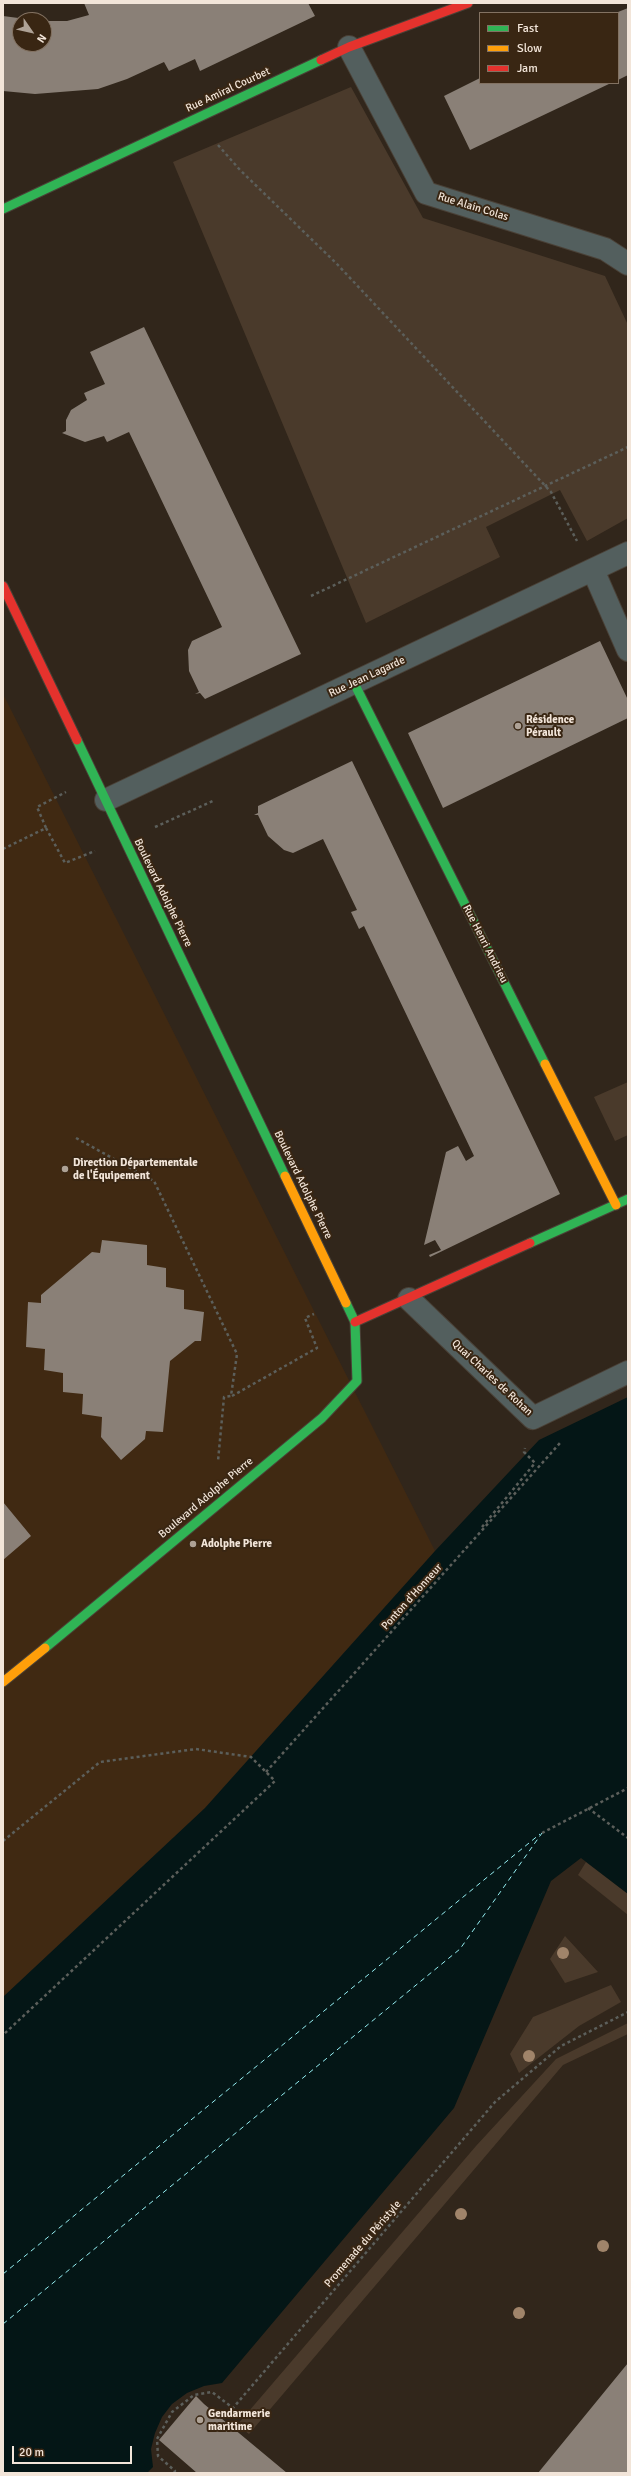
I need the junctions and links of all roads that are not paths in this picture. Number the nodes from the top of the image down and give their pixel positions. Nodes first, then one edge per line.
1 (468, 3) edge
2 (349, 47) junction
3 (3, 209) edge
4 (628, 264) edge
5 (628, 553) edge
6 (593, 570) junction
7 (3, 586) edge
8 (628, 650) edge
9 (354, 683) junction
10 (106, 800) junction
11 (628, 1199) edge
12 (616, 1204) junction
13 (409, 1299) junction
14 (356, 1322) junction
15 (628, 1372) edge
16 (3, 1682) edge

1 - 2 street, Rue Amiral Courbet
2 - 3 street, Rue Amiral Courbet
2 - 4 street, Rue Alain Colas
5 - 6 street, Rue Jean Lagarde
6 - 8 street
6 - 9 street, Rue Jean Lagarde
7 - 10 street, Boulevard Adolphe Pierre
9 - 10 street, Rue Jean Lagarde
9 - 12 street, Rue Henri Andrieu
10 - 14 street, Boulevard Adolphe Pierre
11 - 12 street
12 - 13 street
13 - 14 street
13 - 15 street, Quai Charles de Rohan
14 - 16 street, Boulevard Adolphe Pierre

